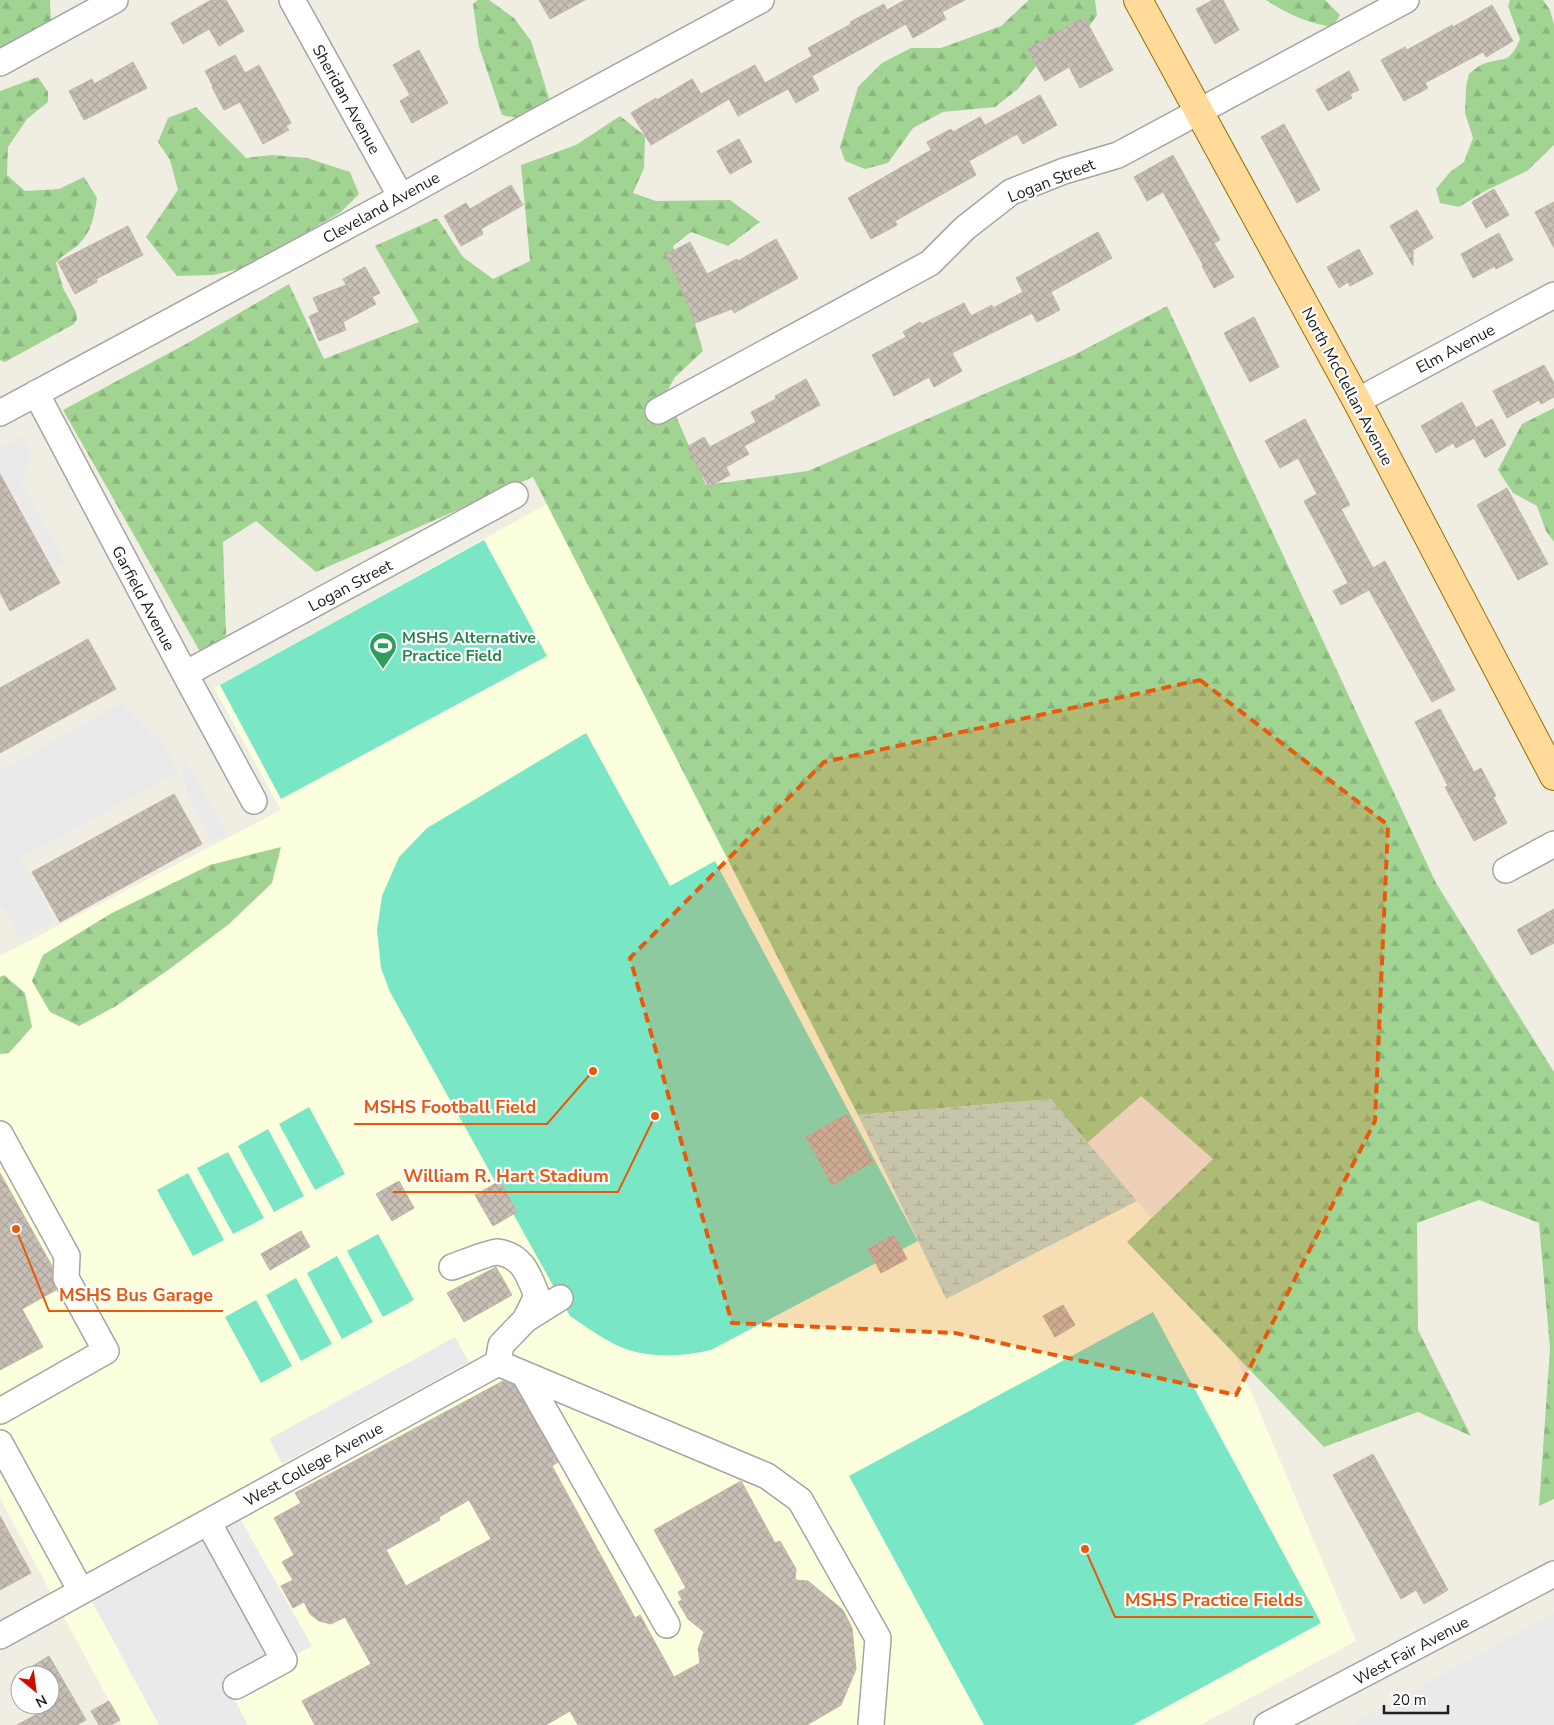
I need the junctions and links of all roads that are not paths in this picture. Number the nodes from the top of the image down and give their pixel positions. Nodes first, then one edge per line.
1 (115, 0) edge
2 (292, 0) edge
3 (761, 0) edge
4 (1138, 0) edge
5 (1406, 0) edge
6 (0, 63) edge
7 (1198, 112) junction
8 (401, 197) junction
9 (1554, 295) edge
10 (36, 393) junction
11 (1357, 401) junction
12 (0, 412) edge
13 (658, 412) dead end
14 (515, 496) dead end
15 (185, 674) junction
16 (1554, 776) edge
17 (254, 801) dead end
18 (1554, 844) edge
19 (1506, 870) dead end
20 (0, 1134) edge
21 (452, 1267) dead end
22 (560, 1298) dead end
23 (525, 1320) junction
24 (498, 1363) junction
25 (524, 1374) junction
26 (0, 1411) edge
27 (0, 1443) edge
28 (208, 1522) junction
29 (1554, 1574) edge
30 (81, 1590) junction
31 (667, 1625) dead end
32 (0, 1636) edge
33 (236, 1686) dead end
34 (1299, 1718) edge
35 (871, 1725) edge
36 (1267, 1725) edge

1 - 6 street
2 - 8 street, Sheridan Avenue
3 - 8 street, Cleveland Avenue
4 - 7 main road, North McClellan Avenue
5 - 7 street, Logan Street
7 - 11 main road, North McClellan Avenue
7 - 13 street, Logan Street
8 - 10 street, Cleveland Avenue
9 - 11 street, Elm Avenue
10 - 12 street, Cleveland Avenue
10 - 15 street, Garfield Avenue
11 - 16 main road, North McClellan Avenue
14 - 15 street, Logan Street
15 - 17 street, Garfield Avenue
18 - 19 street
20 - 26 street
21 - 23 street
22 - 23 street
23 - 24 street
24 - 25 street
24 - 28 street, West College Avenue
25 - 31 street
25 - 35 street
27 - 30 street
28 - 30 street, West College Avenue
28 - 33 street
29 - 34 street, West Fair Avenue
30 - 32 street, West College Avenue
34 - 36 street, West Fair Avenue

